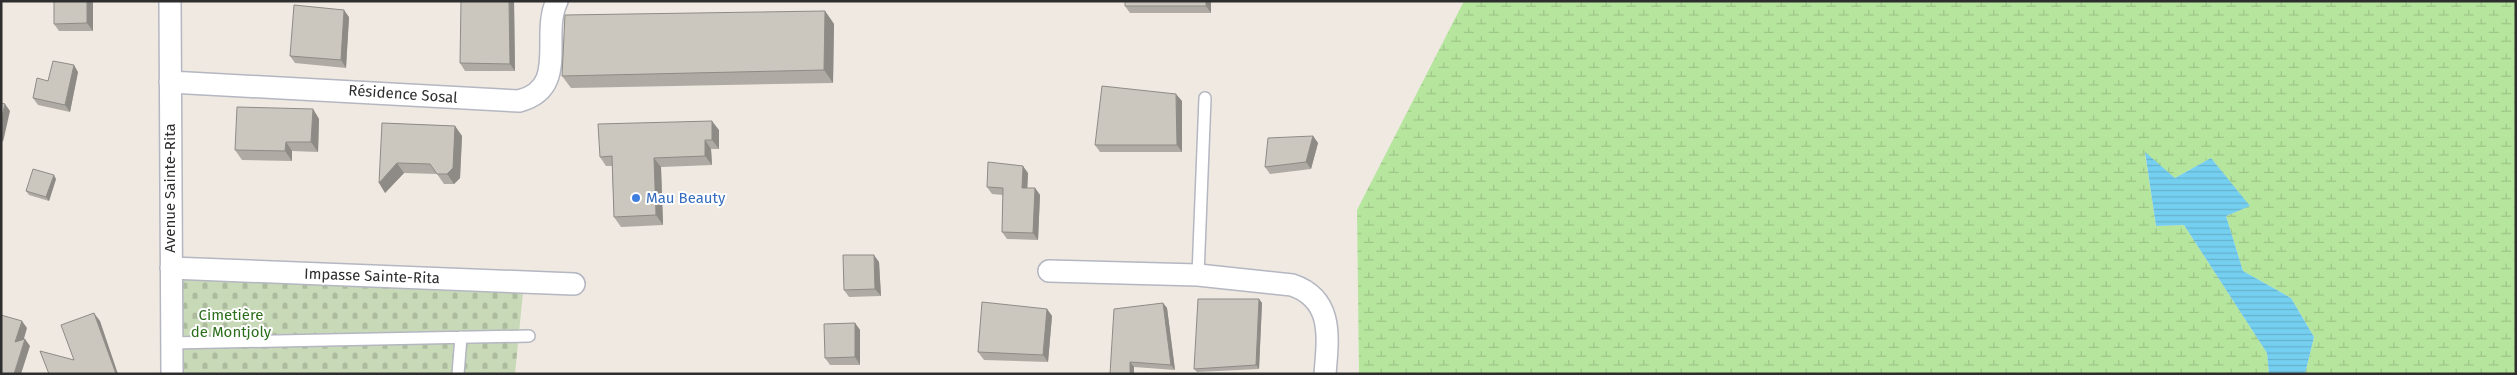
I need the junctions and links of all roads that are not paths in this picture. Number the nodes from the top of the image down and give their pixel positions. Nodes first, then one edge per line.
1 (170, 1) edge
2 (556, 1) edge
3 (170, 82) junction
4 (1205, 98) dead end
5 (170, 268) junction
6 (1050, 271) dead end
7 (1198, 275) junction
8 (574, 284) dead end
9 (529, 336) dead end
10 (461, 337) junction
11 (171, 343) junction
12 (172, 374) edge
13 (458, 374) edge
14 (1325, 374) edge

1 - 3 street, Avenue Sainte-Rita
2 - 3 street, Résidence Sosal
3 - 5 street, Avenue Sainte-Rita
4 - 7 lane
5 - 8 street, Impasse Sainte-Rita
5 - 11 street, Avenue Sainte-Rita
6 - 7 street
7 - 14 street
9 - 10 lane
10 - 11 lane
10 - 13 lane
11 - 12 street, Avenue Sainte-Rita

